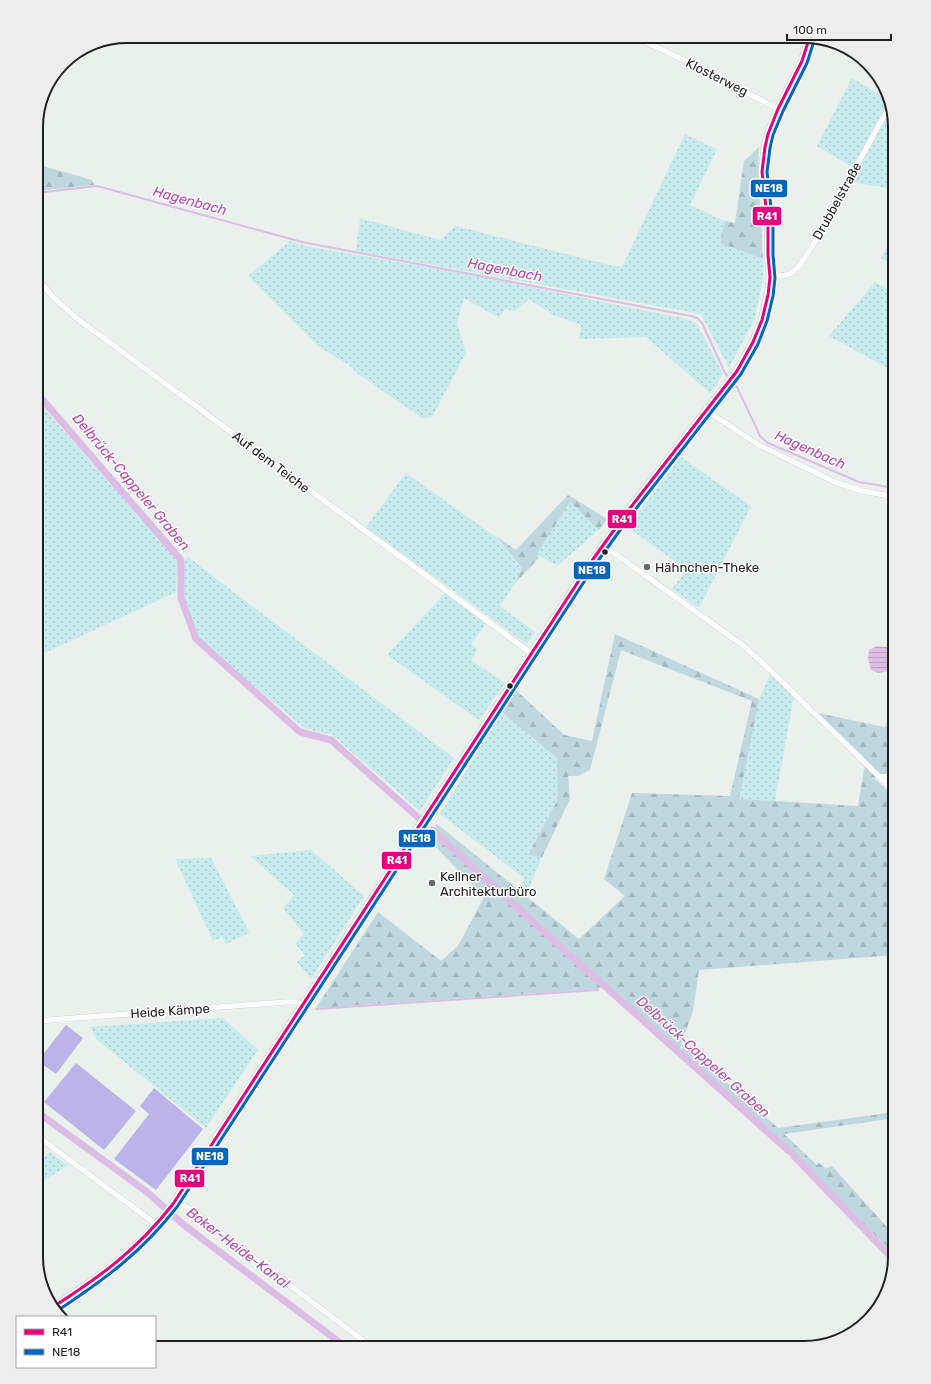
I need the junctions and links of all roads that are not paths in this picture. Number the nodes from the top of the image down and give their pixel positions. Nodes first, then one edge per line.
1 (648, 43) edge
2 (808, 43) edge
3 (778, 109) junction
4 (886, 113) edge
5 (770, 277) junction
6 (43, 285) edge
7 (707, 411) junction
8 (888, 495) edge
9 (603, 544) junction
10 (532, 653) junction
11 (888, 777) edge
12 (881, 778) junction
13 (888, 785) edge
14 (304, 1004) junction
15 (43, 1020) edge
16 (43, 1140) edge
17 (177, 1200) junction
18 (157, 1225) junction
19 (57, 1304) edge
20 (364, 1341) edge

1 - 3 street, Klosterweg
2 - 3 street
3 - 5 street
4 - 5 street, Drubbelstraße
5 - 7 street
6 - 10 street, Auf dem Teiche
7 - 8 street
7 - 9 street
9 - 10 street
9 - 12 street
10 - 14 street
11 - 12 street
12 - 13 street
14 - 15 street, Heide Kämpe
14 - 17 street
16 - 18 street
17 - 18 street
17 - 20 street
18 - 19 street

